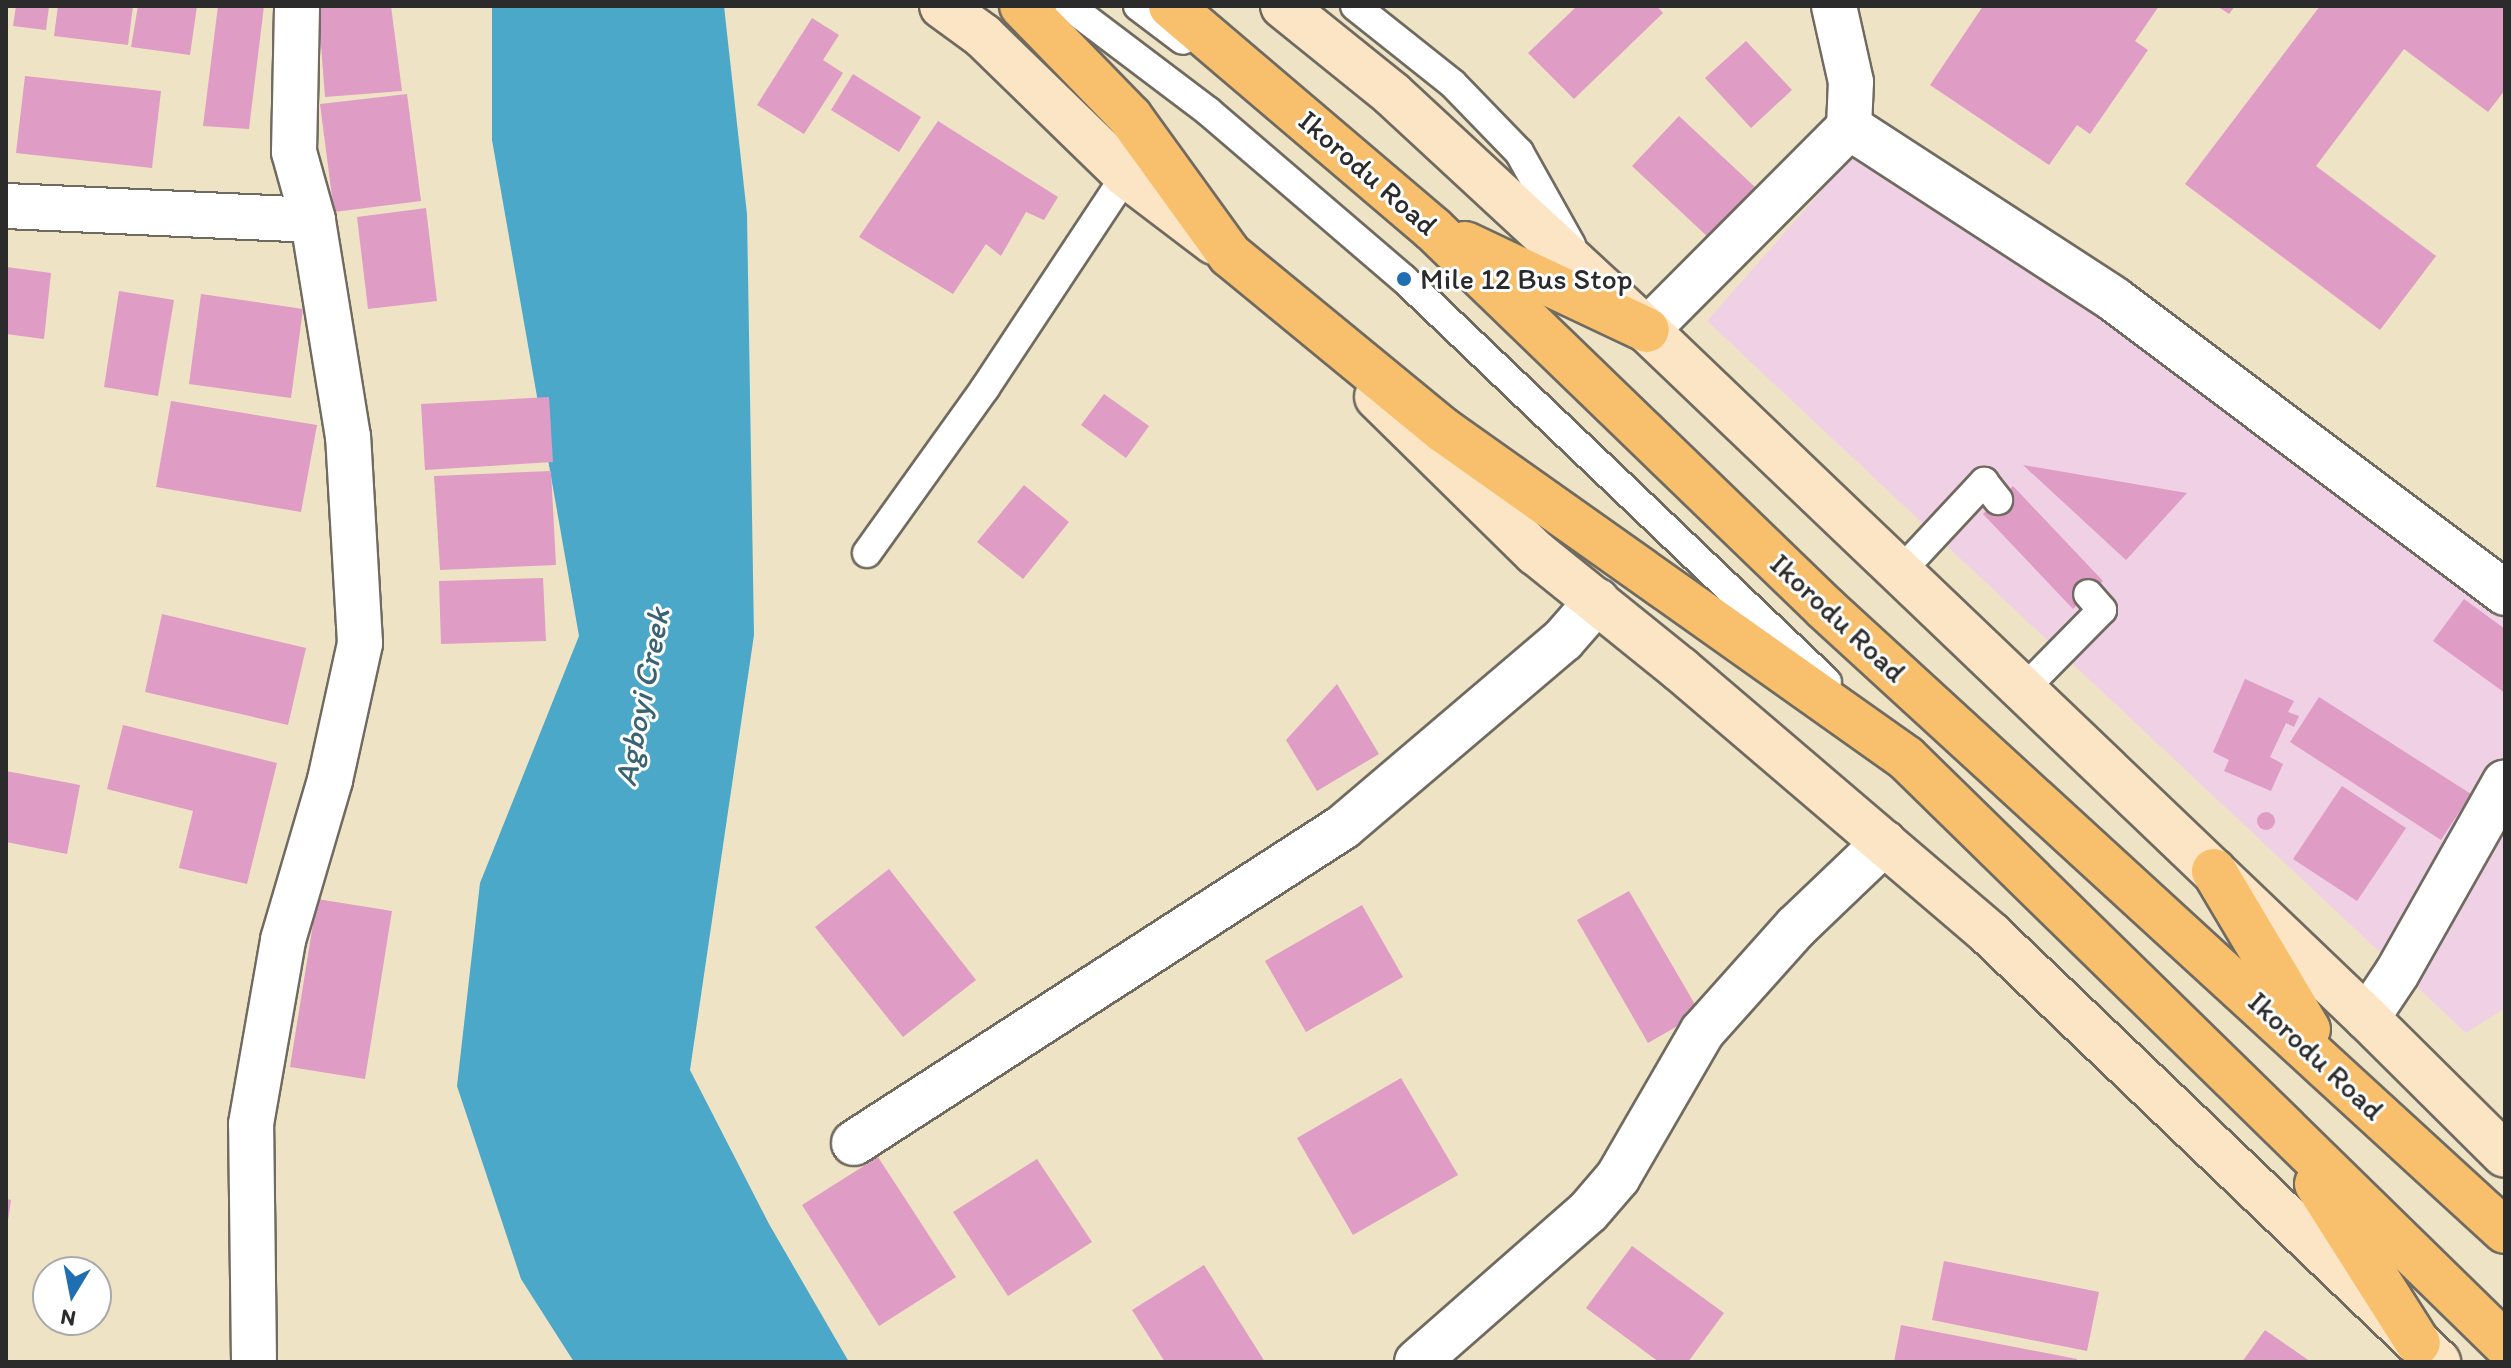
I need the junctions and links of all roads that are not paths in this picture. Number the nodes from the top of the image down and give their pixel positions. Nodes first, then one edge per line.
1 (297, 6) edge
2 (942, 6) edge
3 (1022, 6) edge
4 (1069, 6) edge
5 (1138, 6) edge
6 (1171, 6) edge
7 (1283, 6) edge
8 (1355, 6) edge
9 (1834, 6) edge
10 (1849, 127) junction
11 (1126, 175) junction
12 (6, 206) edge
13 (313, 220) junction
14 (1433, 229) junction
15 (1230, 255) junction
16 (1586, 274) junction
17 (1647, 330) junction
18 (1998, 500) dead end
19 (867, 553) dead end
20 (1901, 571) junction
21 (2505, 593) edge
22 (2088, 594) dead end
23 (1597, 601) junction
24 (2024, 689) junction
25 (1906, 758) junction
26 (2505, 782) edge
27 (1884, 843) junction
28 (2214, 871) junction
29 (2367, 1018) junction
30 (2332, 1069) junction
31 (2277, 1121) junction
32 (854, 1143) dead end
33 (2505, 1155) edge
34 (2505, 1231) edge
35 (2505, 1344) edge
36 (2428, 1352) edge
37 (254, 1362) edge
38 (1417, 1362) edge

1 - 13 street
2 - 11 street
3 - 15 highway
4 - 25 lane
5 - 14 lane
6 - 14 highway, Ikorodu Road
7 - 16 street, Ikorodu Road
8 - 16 lane
9 - 10 street
10 - 17 street
10 - 21 street
11 - 15 street
11 - 19 lane
12 - 13 street
13 - 37 street
14 - 17 highway
14 - 30 highway, Ikorodu Road
15 - 23 street
15 - 25 highway
16 - 17 street, Ikorodu Road
17 - 20 street, Ikorodu Road
18 - 20 lane
20 - 24 street, Ikorodu Road
22 - 24 lane
23 - 27 street
23 - 32 street
24 - 28 street, Ikorodu Road
25 - 31 highway
26 - 29 street
27 - 36 street
27 - 38 street
28 - 29 street, Ikorodu Road
28 - 30 highway
29 - 33 street, Ikorodu Road
30 - 34 highway, Ikorodu Road
31 - 35 highway
31 - 36 highway

